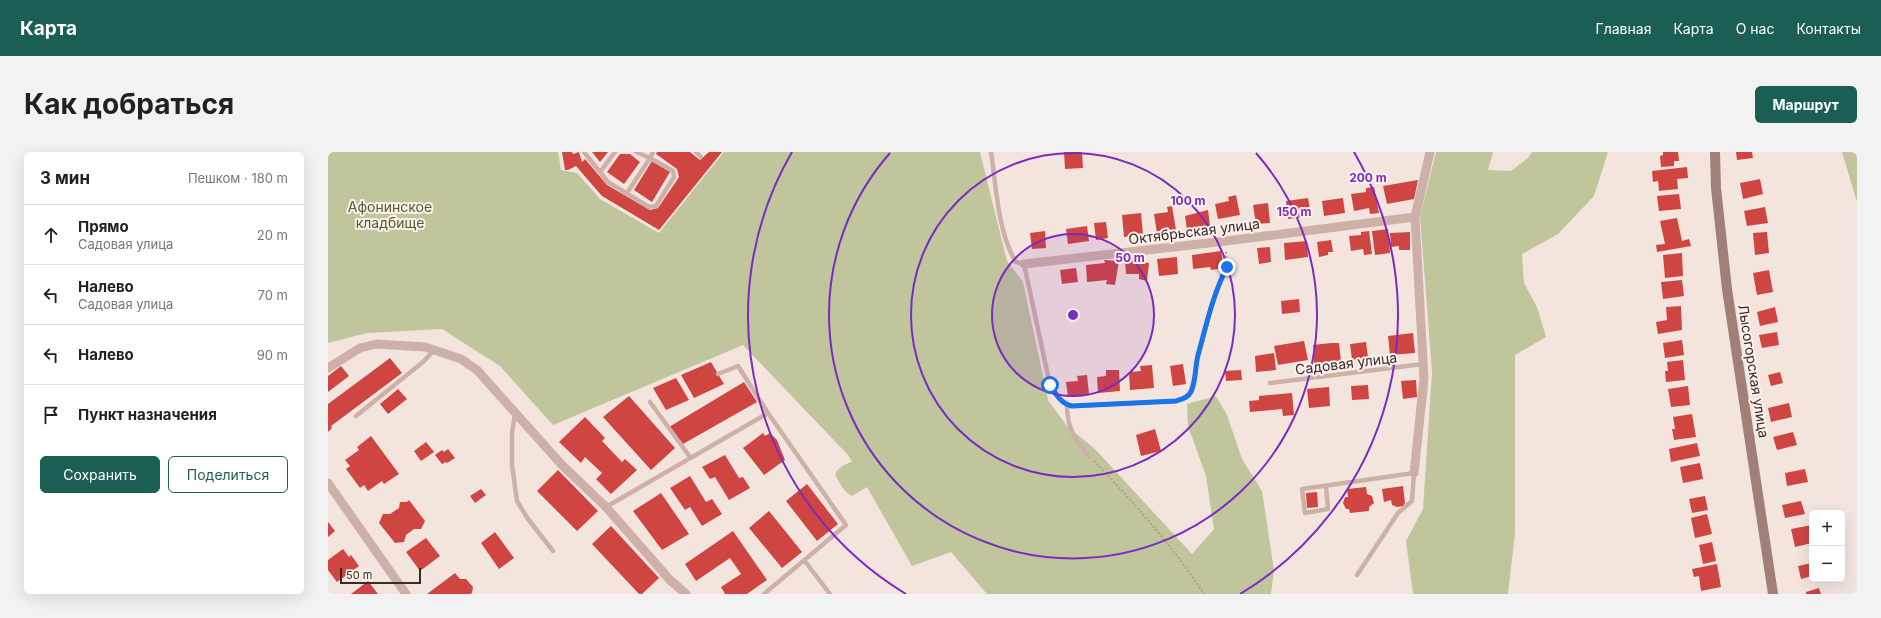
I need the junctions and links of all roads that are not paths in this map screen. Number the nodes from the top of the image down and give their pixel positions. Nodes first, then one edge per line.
1 (584, 152) edge
2 (615, 152) edge
3 (636, 152) edge
4 (653, 152) edge
5 (696, 152) edge
6 (991, 152) edge
7 (1430, 152) edge
8 (1715, 152) edge
9 (701, 157) dead end
10 (650, 158) junction
11 (600, 172) junction
12 (627, 193) junction
13 (1415, 217) junction
14 (1024, 264) junction
15 (434, 350) junction
16 (1424, 364) junction
17 (328, 368) edge
18 (1196, 372) road end
19 (718, 374) dead end
20 (1270, 383) dead end
21 (650, 402) dead end
22 (1067, 405) junction
23 (516, 413) junction
24 (768, 413) junction
25 (356, 416) dead end
26 (690, 457) junction
27 (1089, 457) road end
28 (1414, 473) junction
29 (328, 483) edge
30 (1326, 486) junction
31 (606, 507) junction
32 (553, 551) dead end
33 (804, 560) junction
34 (1357, 575) dead end
35 (406, 594) edge
36 (686, 594) edge
37 (764, 594) edge
38 (830, 594) edge
39 (1774, 594) edge

1 - 11 lane
2 - 11 lane
3 - 10 lane
4 - 10 lane
5 - 9 lane
6 - 14 lane
7 - 13 street
8 - 39 street, Лысогорская улица
10 - 12 lane
10 - 12 lane
11 - 12 lane
13 - 14 street, Октябрьская улица
13 - 16 street
14 - 22 lane
15 - 17 street
15 - 23 street
15 - 25 lane
16 - 20 lane, Садовая улица
16 - 28 street
18 - 22 lane
19 - 24 lane
21 - 26 lane
22 - 27 lane
23 - 31 street
23 - 32 lane
24 - 26 lane
24 - 33 lane
26 - 31 lane
28 - 30 lane
28 - 34 lane
29 - 35 street
30 - 30 lane
31 - 36 street
33 - 37 lane
33 - 38 lane

